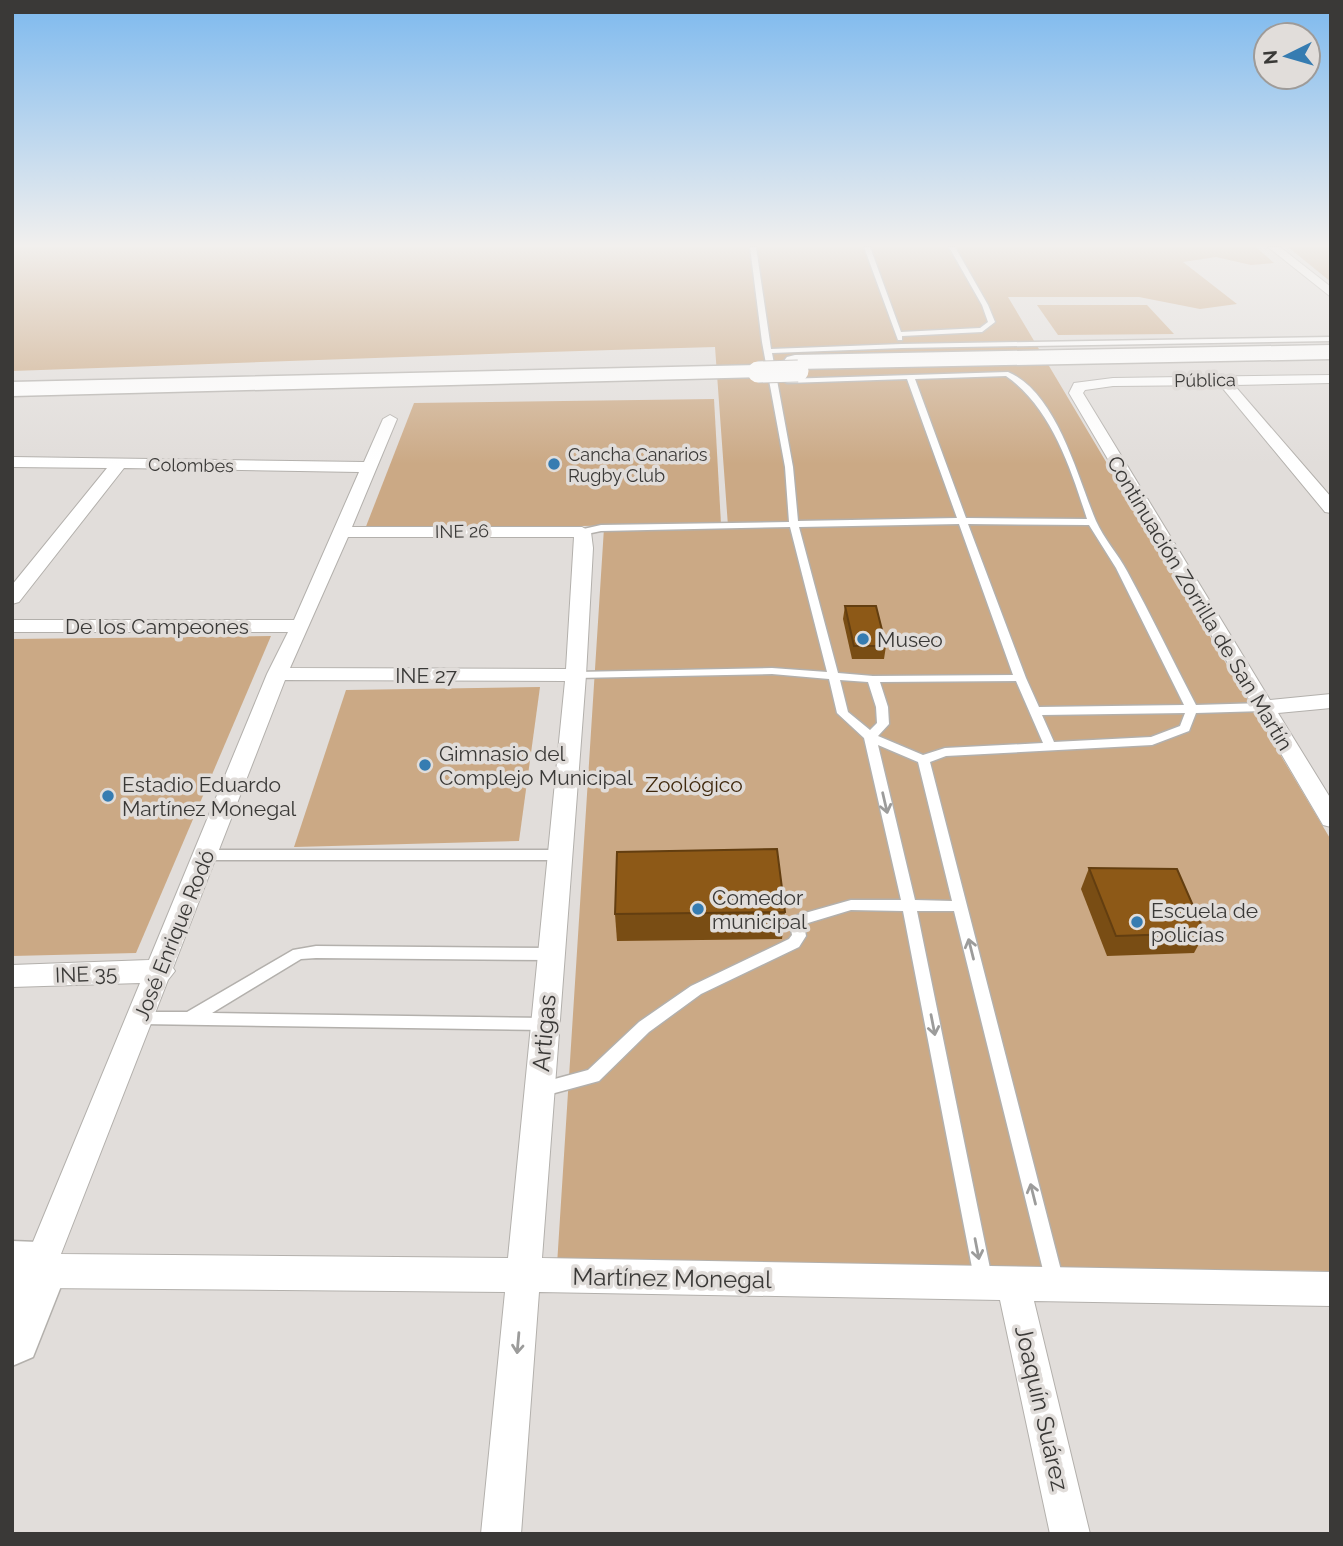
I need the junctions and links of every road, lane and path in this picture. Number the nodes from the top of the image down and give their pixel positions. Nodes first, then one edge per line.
1 (760, 319) edge
2 (894, 319) edge
3 (991, 319) edge
4 (899, 334) junction
5 (1331, 339) edge
6 (902, 346) junction
7 (1331, 352) edge
8 (1331, 360) edge
9 (764, 367) junction
10 (797, 367) junction
11 (910, 376) junction
12 (1331, 379) edge
13 (1223, 380) junction
14 (12, 381) edge
15 (1079, 386) joint
16 (12, 389) edge
17 (390, 419) dead end
18 (12, 462) edge
19 (120, 464) junction
20 (370, 467) junction
21 (1331, 508) edge
22 (963, 520) junction
23 (1092, 522) junction
24 (794, 524) junction
25 (342, 532) junction
26 (582, 532) junction
27 (12, 598) edge
28 (12, 626) edge
29 (301, 626) junction
30 (277, 674) junction
31 (576, 675) junction
32 (833, 676) junction
33 (1020, 678) junction
34 (873, 679) junction
35 (1331, 701) edge
36 (1265, 708) junction
37 (1192, 709) junction
38 (1034, 711) junction
39 (870, 737) junction
40 (1050, 746) junction
41 (923, 760) junction
42 (1331, 819) edge
43 (206, 855) junction
44 (559, 855) junction
45 (909, 906) junction
46 (960, 906) junction
47 (551, 954) junction
48 (161, 971) junction
49 (12, 976) edge
50 (141, 1018) junction
51 (189, 1018) junction
52 (545, 1024) junction
53 (539, 1091) junction
54 (25, 1271) edge
55 (524, 1275) junction
56 (998, 1283) junction
57 (1056, 1283) junction
58 (1331, 1289) edge
59 (12, 1336) edge
60 (501, 1534) edge
61 (1070, 1534) edge

1 - 9 lane
2 - 4 lane
3 - 4 lane
4 - 6 lane
5 - 6 lane
6 - 9 lane
7 - 10 highway
8 - 10 highway
9 - 10 highway, bridge
9 - 11 lane
9 - 14 highway
9 - 16 highway
9 - 24 lane
11 - 22 lane
11 - 23 lane
12 - 13 street, Pública
13 - 15 street, Pública
13 - 21 street
15 - 36 street, Continuación Zorrilla de San Martín
17 - 20 street, José Enrique Rodó
18 - 19 street, Colombes
19 - 20 street, Colombes
19 - 27 street
20 - 25 street, José Enrique Rodó
22 - 23 lane
22 - 24 lane
22 - 33 lane
23 - 37 lane
24 - 26 lane
24 - 32 lane
25 - 26 street, INE 26
25 - 29 street, José Enrique Rodó
26 - 31 street, Artigas
28 - 29 street, De los Campeones
29 - 30 street, José Enrique Rodó
30 - 31 street, INE 27
30 - 43 street, José Enrique Rodó
31 - 32 lane
31 - 44 street, Artigas
32 - 34 lane
32 - 39 lane
33 - 34 lane
33 - 38 lane
34 - 39 lane
35 - 36 street
36 - 37 lane
36 - 42 street, Continuación Zorrilla de San Martín
37 - 38 lane
37 - 40 lane
38 - 40 lane
39 - 41 lane
39 -> 45 lane
40 - 41 lane
41 - 46 lane
43 - 44 lane
43 - 48 street, José Enrique Rodó
44 - 47 street, Artigas
45 - 46 lane
45 - 53 lane
45 -> 56 lane
57 -> 46 lane
47 - 51 lane
47 - 52 street, Artigas
48 - 49 street, INE 35
48 - 50 street, José Enrique Rodó
50 - 51 lane
50 - 54 street, José Enrique Rodó
51 - 52 lane
52 - 53 street, Artigas
53 - 55 street, Artigas
54 - 55 street, Martínez Monegal
54 - 59 highway, José Enrique Rodó
55 - 56 street, Martínez Monegal
55 -> 60 street, Artigas
56 - 57 street, Martínez Monegal
56 - 61 street, Joaquín Suárez
57 - 58 street, Martínez Monegal

